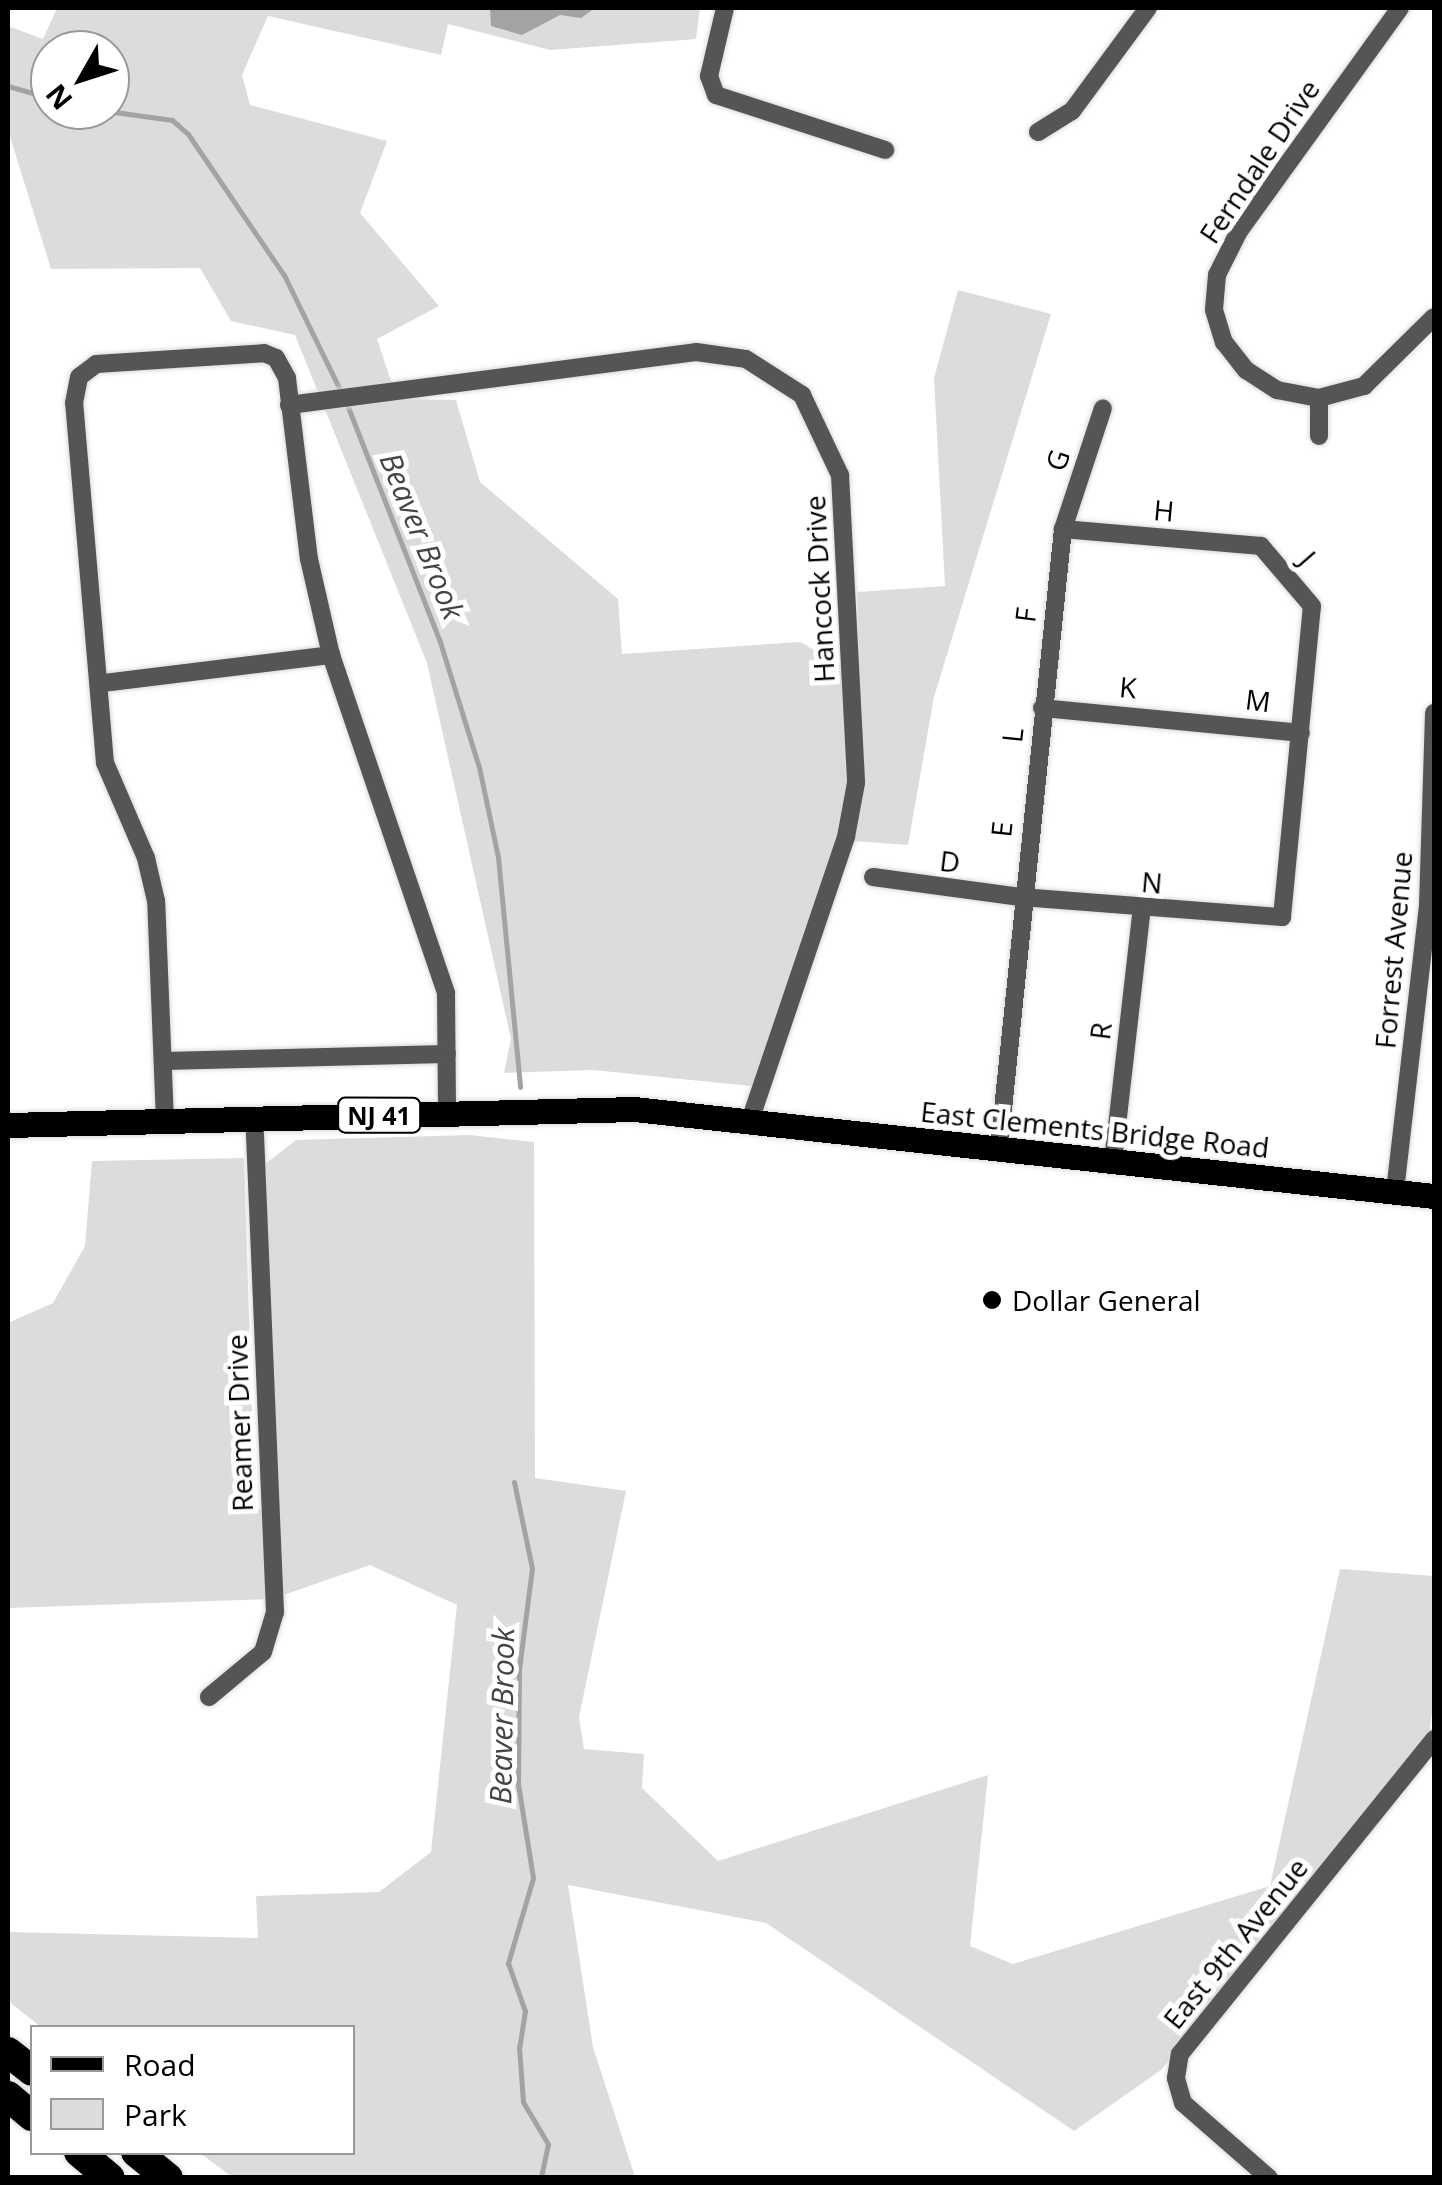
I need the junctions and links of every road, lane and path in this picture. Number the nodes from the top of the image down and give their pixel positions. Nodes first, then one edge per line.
1 (726, 8) edge
2 (1148, 8) edge
3 (1400, 8) edge
4 (1038, 132) dead end
5 (884, 150) dead end
6 (1434, 318) edge
7 (1320, 398) junction
8 (289, 405) junction
9 (1103, 408) dead end
10 (1319, 436) dead end
11 (1063, 529) junction
12 (1261, 546) joint
13 (331, 655) junction
14 (103, 683) junction
15 (1042, 708) junction
16 (1434, 713) edge
17 (1209, 722) joint
18 (1300, 733) junction
19 (1036, 767) joint
20 (872, 877) dead end
21 (1022, 897) junction
22 (1142, 908) junction
23 (447, 1054) junction
24 (163, 1061) junction
25 (448, 1113) junction
26 (254, 1119) junction
27 (165, 1121) junction
28 (750, 1121) junction
29 (8, 1125) edge
30 (998, 1148) junction
31 (1112, 1160) junction
32 (1395, 1191) junction
33 (1434, 1196) edge
34 (210, 1697) dead end
35 (1434, 1739) edge
36 (8, 2052) edge
37 (30, 2069) edge
38 (8, 2096) edge
39 (30, 2114) edge
40 (83, 2155) edge
41 (140, 2155) edge
42 (110, 2178) edge
43 (168, 2178) edge
44 (1269, 2178) edge

1 - 5 street
2 - 4 street
3 - 7 street, Ferndale Drive
6 - 7 street
7 - 10 street
8 - 13 street
8 - 14 street
8 - 28 street, Hancock Drive
9 - 11 street, G
11 - 12 street, H
11 - 15 street, F
12 - 18 street, J
13 - 14 street
13 - 23 street
14 - 24 street
15 - 17 street, K
15 - 19 street, L
16 - 32 street, Forrest Avenue
17 - 18 street, M
18 - 22 street, N
19 - 21 street, E
20 - 21 street, D
21 - 22 street, N
21 - 30 street
22 - 31 street, R
23 - 24 street
23 - 25 street
24 - 27 street
25 - 26 main road, NJ 41
25 - 28 main road, NJ 41
26 - 27 main road, NJ 41
26 - 34 street, Reamer Drive
27 - 29 main road, NJ 41
28 - 30 main road, East Clements Bridge Road / NJ 41
30 - 31 main road, East Clements Bridge Road / NJ 41
31 - 32 main road, East Clements Bridge Road / NJ 41
32 - 33 main road, East Clements Bridge Road / NJ 41
35 - 44 street, East 9th Avenue
36 - 37 highway
38 - 39 highway
40 - 42 highway
41 - 43 highway

